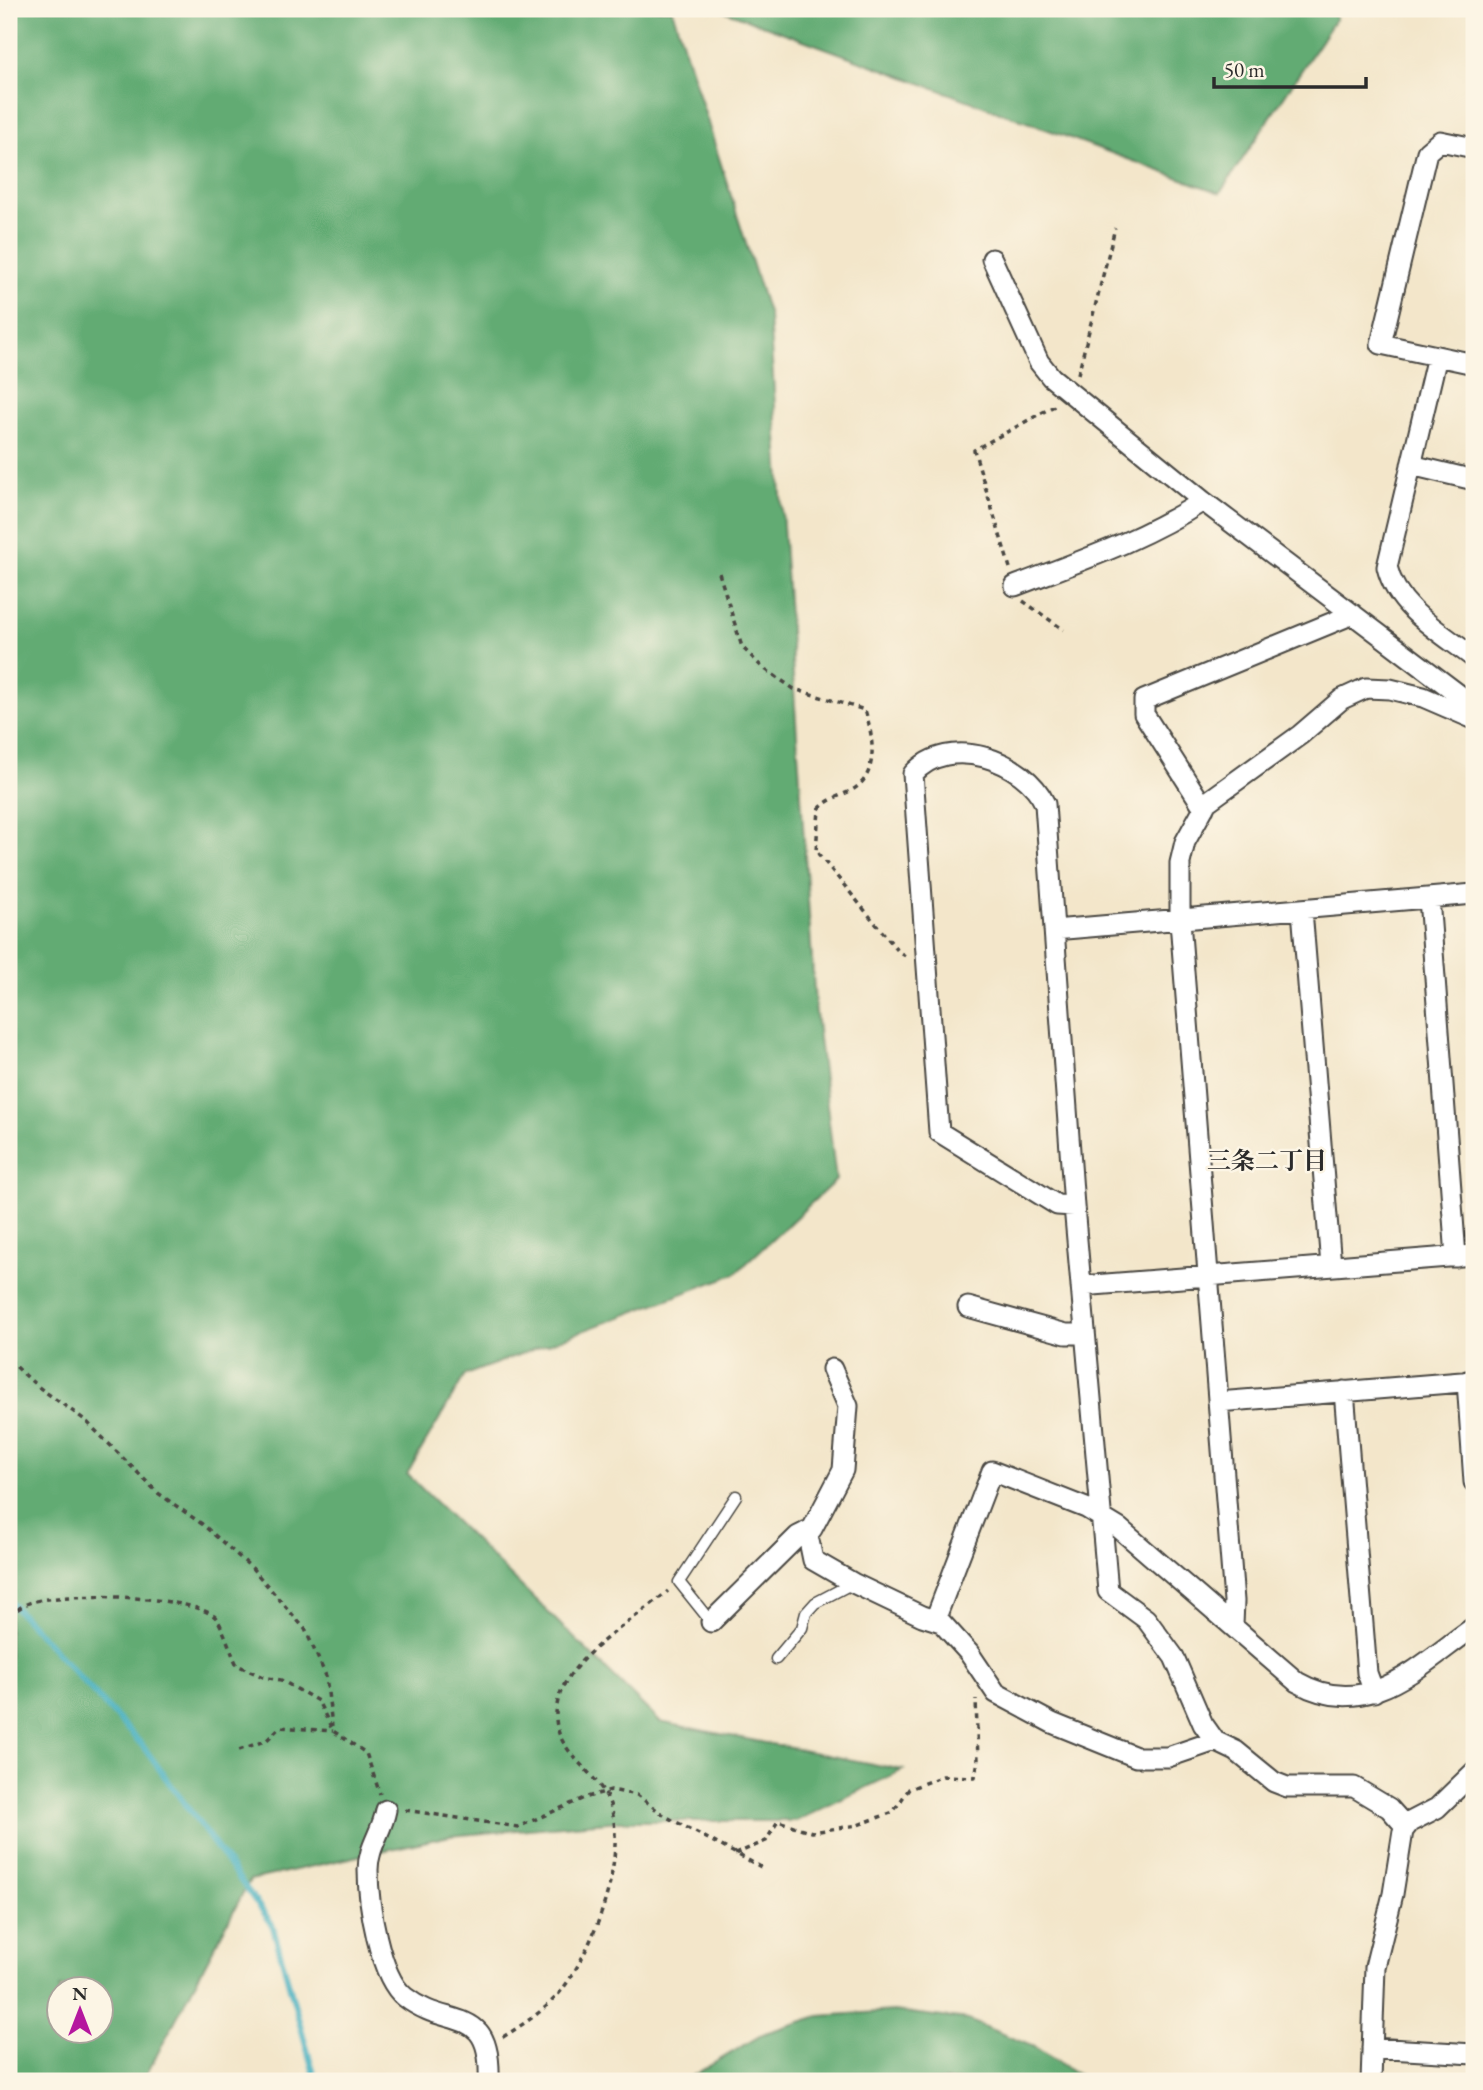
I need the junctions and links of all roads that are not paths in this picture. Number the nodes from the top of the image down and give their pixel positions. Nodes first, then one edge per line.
1 (1474, 148) edge
2 (992, 259) dead end
3 (1437, 356) junction
4 (1474, 364) edge
5 (1411, 465) junction
6 (1474, 480) edge
7 (1203, 501) junction
8 (1015, 586) road end
9 (1353, 614) junction
10 (1474, 658) edge
11 (1474, 706) edge
12 (1474, 719) edge
13 (1204, 808) junction
14 (1474, 894) edge
15 (1429, 898) junction
16 (1302, 910) junction
17 (1180, 921) junction
18 (1054, 930) junction
19 (1074, 1206) junction
20 (1465, 1256) edge
21 (1331, 1266) junction
22 (1208, 1276) junction
23 (1081, 1286) junction
24 (968, 1307) dead end
25 (1085, 1334) junction
26 (832, 1369) dead end
27 (1471, 1381) edge
28 (1344, 1391) junction
29 (1218, 1402) junction
30 (1474, 1482) edge
31 (736, 1496) dead end
32 (1102, 1517) junction
33 (807, 1531) junction
34 (853, 1583) junction
35 (935, 1620) junction
36 (711, 1622) joint
37 (1233, 1625) junction
38 (1474, 1627) edge
39 (776, 1659) dead end
40 (1374, 1692) junction
41 (1215, 1741) junction
42 (1474, 1772) edge
43 (386, 1810) road end
44 (1406, 1827) junction
45 (1371, 2048) junction
46 (1474, 2054) edge
47 (489, 2081) edge
48 (1371, 2081) edge

1 - 3 street
2 - 7 street
3 - 4 street
3 - 5 street
5 - 6 street
5 - 10 street
7 - 8 street
7 - 9 street
9 - 11 street
9 - 13 street
12 - 13 street
13 - 17 street
14 - 15 street
15 - 16 street
15 - 20 street
16 - 17 street
16 - 21 street
17 - 18 street
17 - 22 street
18 - 19 street
18 - 19 street
19 - 23 street
20 - 21 street
21 - 22 street
22 - 23 street
22 - 29 street
23 - 25 street
24 - 25 street
25 - 32 street
26 - 33 street
27 - 28 street
27 - 30 street
28 - 29 street
28 - 40 street
29 - 37 street
31 - 36 lane
32 - 35 street
32 - 37 street
32 - 41 street
33 - 34 street
33 - 36 street
34 - 35 street
34 - 39 lane
35 - 41 street
37 - 40 street
38 - 40 street
41 - 44 street
42 - 44 street
43 - 47 street
44 - 45 street
45 - 46 street
45 - 48 street

